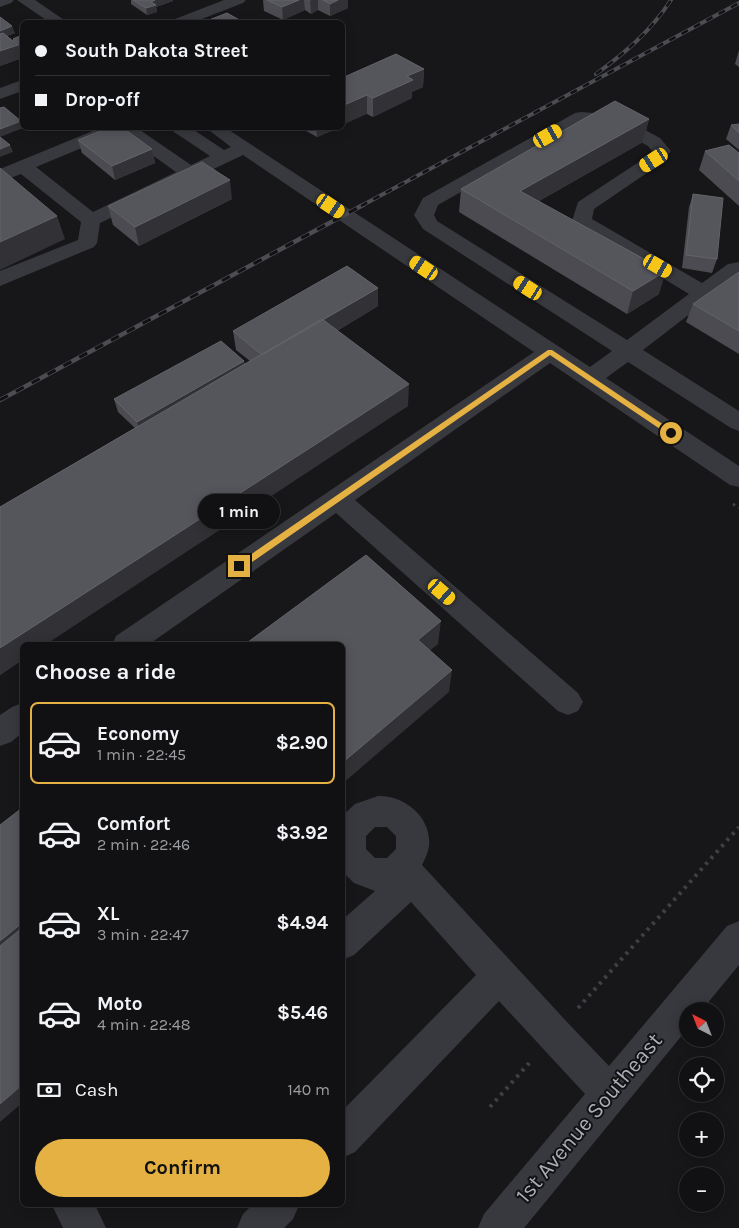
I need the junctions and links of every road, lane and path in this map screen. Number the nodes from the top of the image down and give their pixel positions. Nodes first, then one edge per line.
1 (6, 0) edge
2 (25, 0) edge
3 (238, 0) edge
4 (0, 2) edge
5 (56, 20) edge
6 (186, 20) edge
7 (20, 86) edge
8 (0, 94) edge
9 (109, 130) edge
10 (129, 130) edge
11 (183, 130) edge
12 (218, 130) edge
13 (244, 147) junction
14 (222, 157) junction
15 (23, 166) junction
16 (189, 173) junction
17 (0, 176) edge
18 (91, 220) junction
19 (739, 268) edge
20 (0, 279) edge
21 (703, 293) junction
22 (626, 351) junction
23 (550, 352) junction
24 (590, 379) junction
25 (739, 422) edge
26 (738, 476) edge
27 (337, 499) junction
28 (130, 642) edge
29 (568, 702) dead end
30 (20, 717) edge
31 (0, 732) edge
32 (739, 828) edge
33 (739, 938) edge
34 (345, 940) edge
35 (500, 975) junction
36 (554, 1035) junction
37 (610, 1093) junction
38 (490, 1107) dead end
39 (345, 1136) edge
40 (73, 1207) edge
41 (277, 1207) edge
42 (86, 1228) edge
43 (257, 1228) edge
44 (498, 1228) edge

1 - 4 street
2 - 5 street
3 - 6 street
7 - 8 street
9 - 15 street
10 - 16 street
11 - 14 street
12 - 13 street
13 - 14 street
13 - 23 street
14 - 16 street
15 - 17 street
15 - 18 street
16 - 18 street
18 - 20 street
19 - 21 street
21 - 22 street
21 - 22 street
22 - 24 street
22 - 25 street
23 - 24 street
23 - 27 street
24 - 26 street
27 - 28 street
27 - 29 street
30 - 31 street
32 - 36 path
33 - 37 street, 1st Avenue Southeast
34 - 35 street
35 - 36 street
35 - 39 street
36 - 37 street
36 - 38 path
37 - 44 street, 1st Avenue Southeast
40 - 42 street
41 - 43 street

